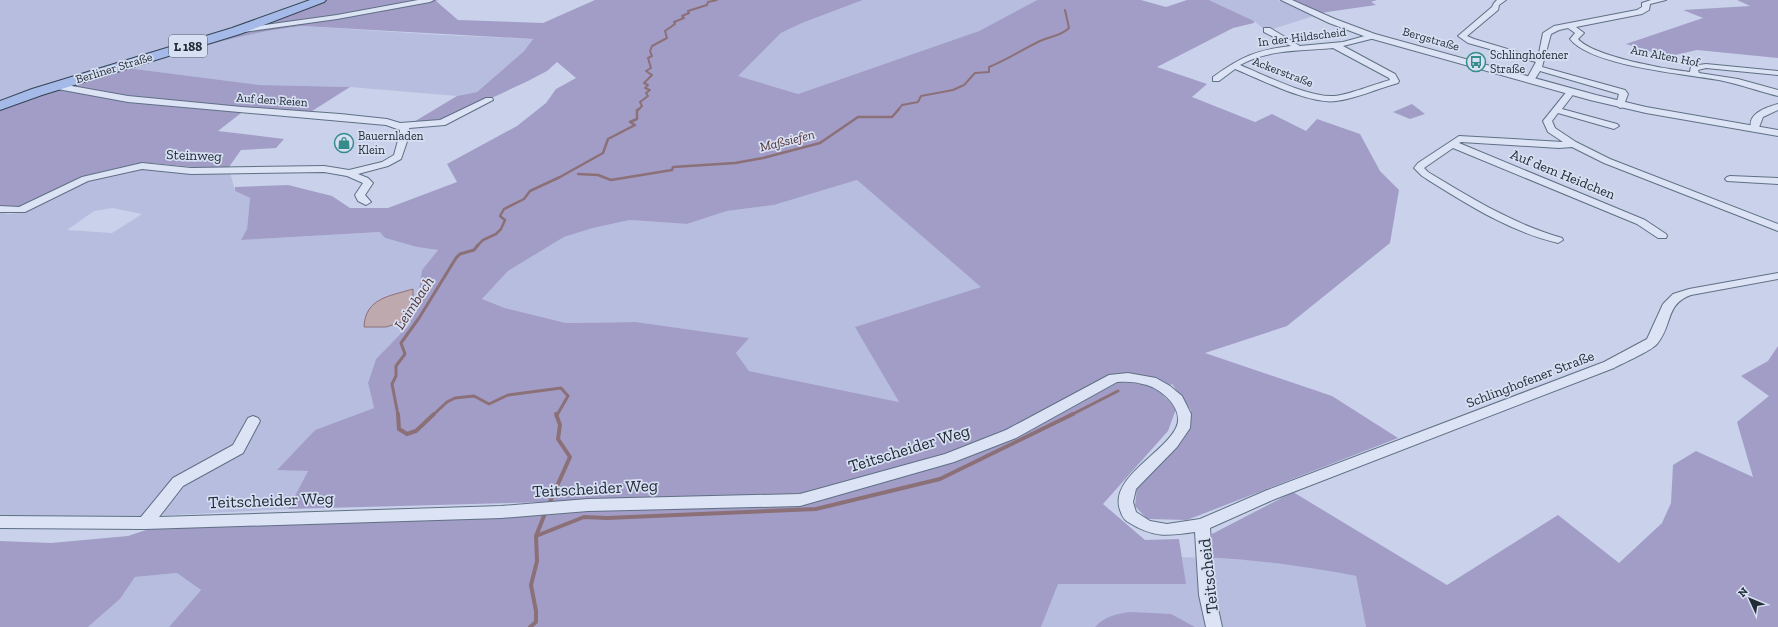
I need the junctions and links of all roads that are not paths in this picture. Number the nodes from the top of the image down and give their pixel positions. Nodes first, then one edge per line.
1 (320, 0) edge
2 (430, 0) edge
3 (1285, 0) edge
4 (1502, 0) edge
5 (1636, 0) edge
6 (1663, 0) edge
7 (1645, 5) junction
8 (1570, 26) junction
9 (1267, 30) dead end
10 (236, 31) junction
11 (1372, 36) junction
12 (1336, 46) junction
13 (1299, 48) junction
14 (1540, 65) junction
15 (1235, 66) junction
16 (1778, 73) edge
17 (1695, 75) junction
18 (1216, 79) dead end
19 (1530, 80) junction
20 (55, 86) junction
21 (1571, 92) junction
22 (1778, 93) edge
23 (489, 100) dead end
24 (1620, 105) junction
25 (0, 106) edge
26 (1778, 107) edge
27 (1556, 110) junction
28 (400, 126) junction
29 (1614, 126) dead end
30 (1755, 128) junction
31 (1778, 133) edge
32 (1452, 144) junction
33 (1573, 144) junction
34 (349, 173) junction
35 (1730, 179) dead end
36 (1778, 181) edge
37 (366, 202) dead end
38 (0, 209) edge
39 (1778, 228) edge
40 (1662, 236) dead end
41 (1558, 240) dead end
42 (1778, 276) edge
43 (253, 421) dead end
44 (0, 522) edge
45 (145, 523) junction
46 (1202, 525) junction
47 (1214, 627) edge

1 - 10 main road, Berliner Straße / L 188
2 - 10 street
3 - 11 street, Bergstraße
4 - 14 street
5 - 7 street
6 - 7 street
7 - 8 street
8 - 14 street
8 - 17 street, Am Alten Hof
9 - 13 street
10 - 20 main road, Berliner Straße / L 188
11 - 12 street, In der Hildscheid
11 - 19 street, Bergstraße
12 - 13 street, In der Hildscheid
12 - 15 street, Ackerstraße
13 - 15 street, In der Hildscheid
14 - 19 street
14 - 24 street
15 - 18 street, In der Hildscheid
16 - 17 street
17 - 22 street, Am Alten Hof
19 - 21 street, Bergstraße
20 - 25 main road, Berliner Straße / L 188
20 - 28 street, Auf den Reien
21 - 24 street, Bergstraße
21 - 27 street
23 - 28 street, Auf den Reien
24 - 30 street, Bergstraße
26 - 30 street
27 - 29 street
27 - 33 street
28 - 34 street
30 - 31 street, Bergstraße
32 - 33 street, Auf dem Heidchen
32 - 40 street, Auf dem Heidchen
32 - 41 street, Auf dem Heidchen
33 - 39 street
34 - 37 street, Steinweg
34 - 38 street, Steinweg
35 - 36 street
42 - 46 street, Schlinghofener Straße
43 - 45 street
44 - 45 street, Teitscheider Weg
45 - 46 street, Teitscheider Weg
46 - 47 street, Teitscheid

